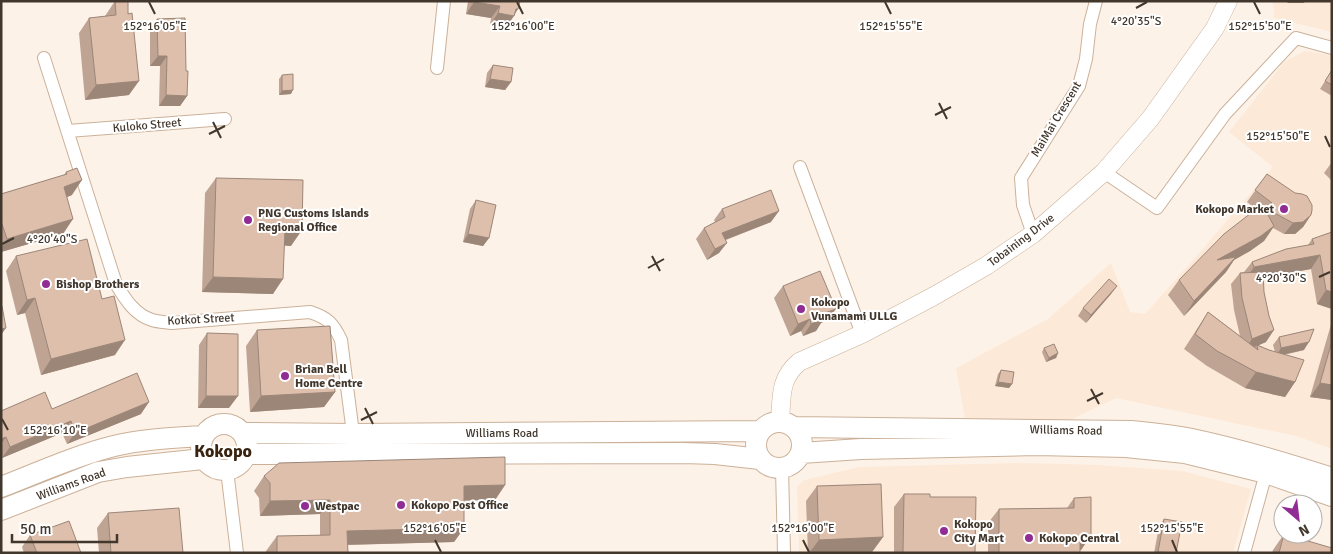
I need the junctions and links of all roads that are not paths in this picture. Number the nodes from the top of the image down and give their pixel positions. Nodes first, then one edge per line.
1 (444, 1) edge
2 (1096, 1) edge
3 (1228, 1) edge
4 (1332, 48) edge
5 (44, 58) dead end
6 (437, 68) dead end
7 (225, 119) dead end
8 (68, 131) junction
9 (800, 167) dead end
10 (1104, 172) junction
11 (1032, 234) junction
12 (862, 334) junction
13 (787, 424) junction
14 (760, 431) junction
15 (243, 434) junction
16 (202, 436) junction
17 (354, 444) junction
18 (801, 452) junction
19 (246, 454) junction
20 (203, 459) junction
21 (760, 459) junction
22 (782, 468) junction
23 (227, 470) junction
24 (1266, 473) junction
25 (1332, 478) edge
26 (1, 487) edge
27 (1332, 496) edge
28 (1, 510) edge
29 (236, 553) edge
30 (784, 553) edge
31 (1244, 553) edge

1 - 6 street
2 - 11 street, MaiMai Crescent
3 - 10 street, Tobaining Drive
4 - 10 street
5 - 8 street, Kotkot Street
7 - 8 street, Kuloko Street
8 - 17 street, Kotkot Street
9 - 12 street
10 - 11 street, Tobaining Drive
11 - 12 street, Tobaining Drive
12 - 13 street, Tobaining Drive
13 - 14 main road, Williams Road
13 - 18 main road
13 - 25 main road, Williams Road
14 - 17 main road, Williams Road
14 - 21 main road
15 - 16 main road, Williams Road
15 - 17 main road, Williams Road
15 - 19 main road
16 - 20 main road
16 - 26 main road, Williams Road
17 - 19 main road, Williams Road
17 - 21 main road, Williams Road
18 - 22 main road
18 - 24 main road, Williams Road
19 - 23 main road
20 - 23 main road
20 - 28 main road, Williams Road
21 - 22 main road, Williams Road
22 - 30 street
23 - 29 street
24 - 27 main road, Williams Road
24 - 31 street

